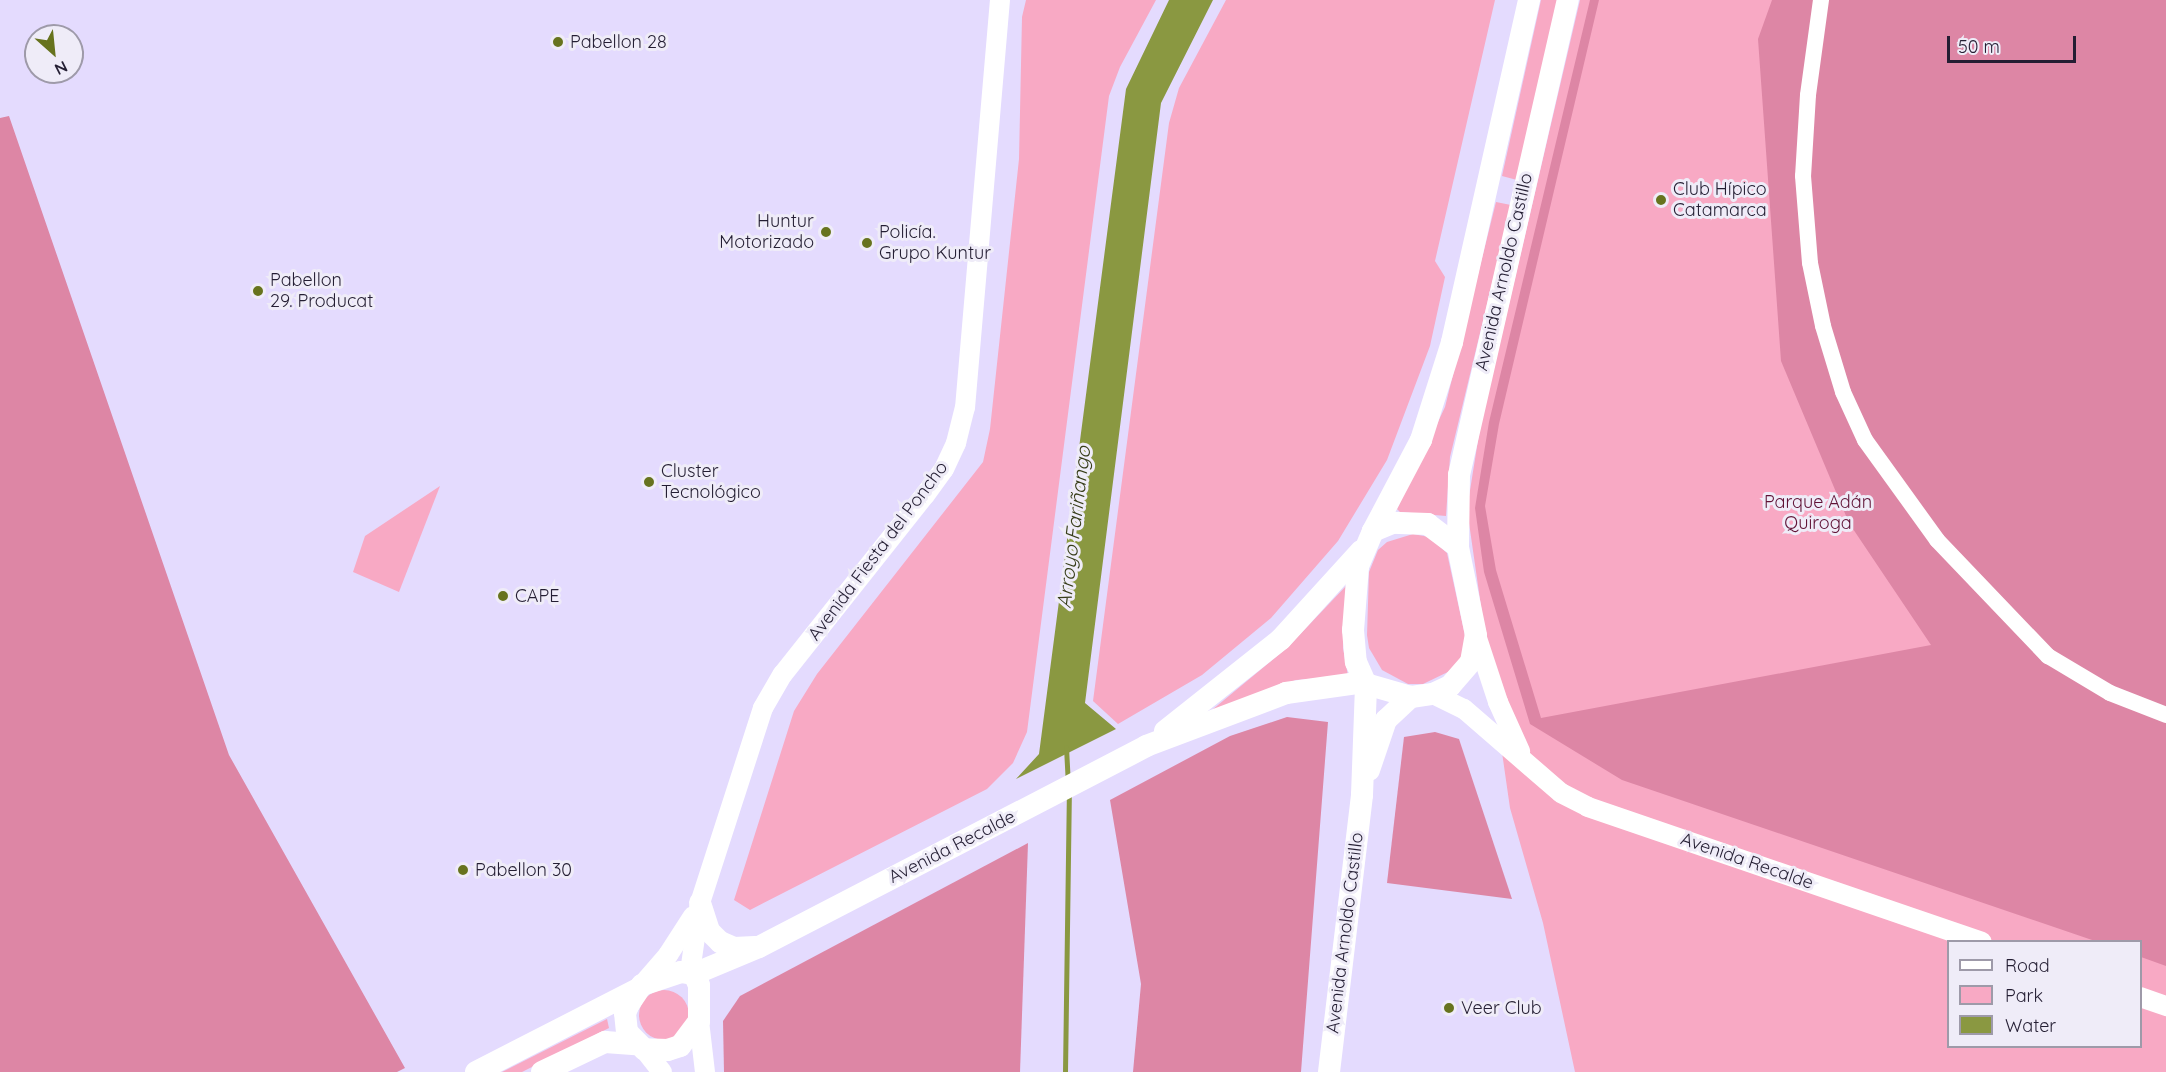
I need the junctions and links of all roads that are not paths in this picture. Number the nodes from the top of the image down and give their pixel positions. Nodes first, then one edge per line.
1 (1000, 0) edge
2 (1529, 0) edge
3 (1568, 0) edge
4 (1821, 0) edge
5 (1368, 539) junction
6 (1458, 547) junction
7 (1476, 635) junction
8 (1365, 683) junction
9 (1422, 696) junction
10 (2166, 716) edge
11 (1146, 746) junction
12 (1523, 759) junction
13 (1362, 795) junction
14 (700, 903) junction
15 (1976, 940) edge
16 (759, 947) junction
17 (692, 973) junction
18 (640, 987) junction
19 (2142, 998) edge
20 (2166, 1006) edge
21 (701, 1014) junction
22 (640, 1047) junction
23 (476, 1072) edge
24 (542, 1072) edge
25 (662, 1072) edge
26 (705, 1072) edge
27 (1329, 1072) edge

1 - 14 street, Avenida Fiesta del Poncho
2 - 5 main road, Avenida Arnoldo Castillo
3 - 6 main road, Avenida Arnoldo Castillo
4 - 10 street
5 - 6 main road
5 - 8 main road
5 - 11 main road, Avenida Recalde
6 - 7 main road
7 - 9 main road
7 - 12 street, Avenida Recalde
8 - 9 main road
8 - 11 main road, Avenida Recalde
8 - 13 main road, Avenida Arnoldo Castillo
9 - 12 street, Avenida Recalde
9 - 13 main road, Avenida Arnoldo Castillo
11 - 16 main road, Avenida Recalde
12 - 15 street, Avenida Recalde
13 - 27 main road, Avenida Arnoldo Castillo
14 - 16 main road
14 - 17 street, Avenida Fiesta del Poncho
14 - 18 street, Avenida Fiesta del Poncho
16 - 17 main road, Avenida Recalde
16 - 21 main road, Avenida Recalde
17 - 18 main road
17 - 21 main road
18 - 22 main road
18 - 23 main road
19 - 20 street
21 - 22 main road
21 - 26 street
22 - 24 main road
22 - 25 street

